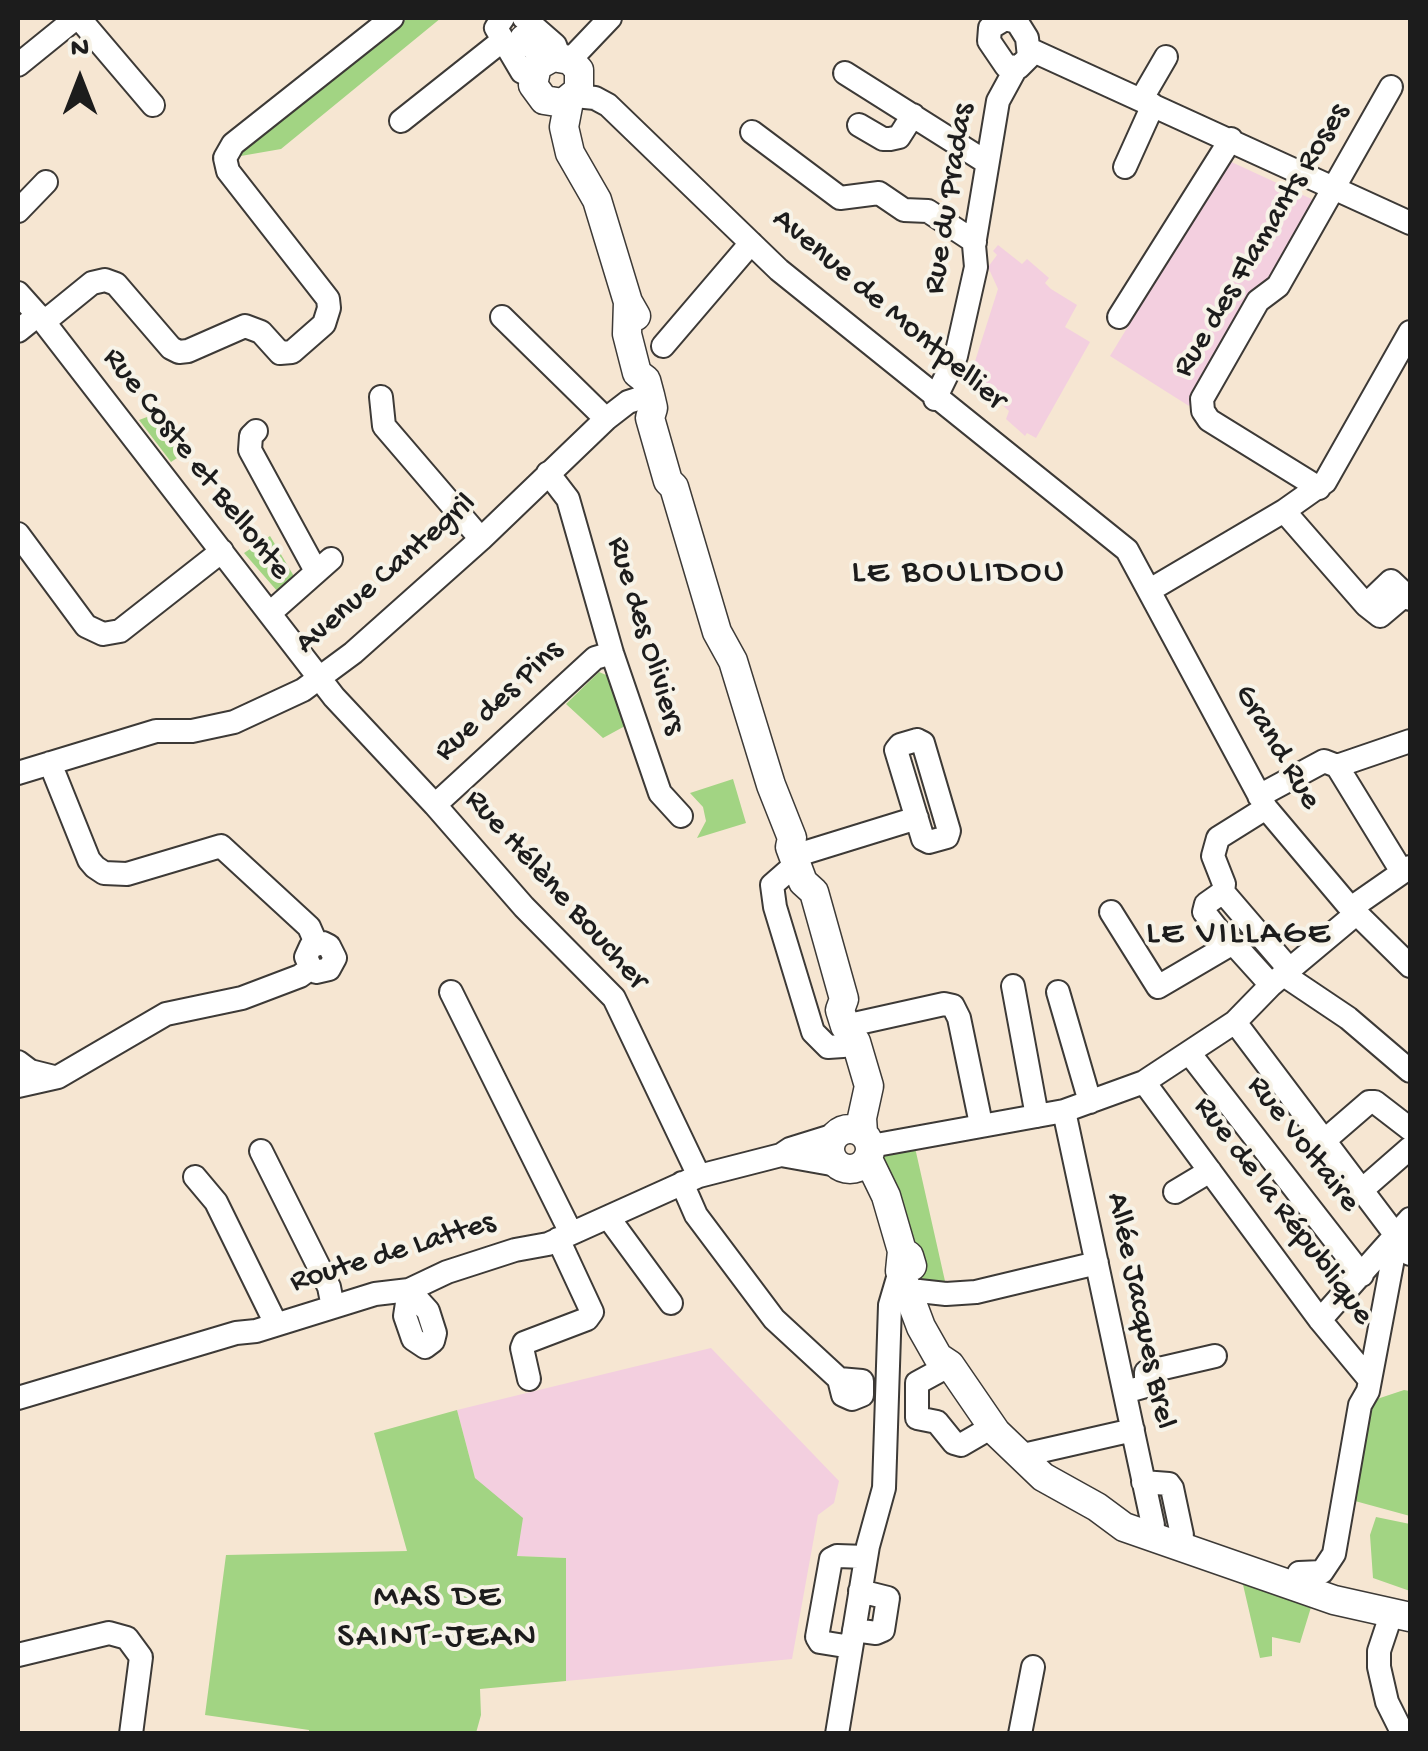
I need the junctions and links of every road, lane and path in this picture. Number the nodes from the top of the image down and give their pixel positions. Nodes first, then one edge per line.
1 (78, 18) edge
2 (392, 18) edge
3 (610, 18) edge
4 (513, 26) edge
5 (1008, 30) edge
6 (1166, 57) dead end
7 (548, 63) junction
8 (18, 65) edge
9 (845, 73) dead end
10 (1392, 87) dead end
11 (1147, 102) junction
12 (153, 105) dead end
13 (563, 106) junction
14 (913, 115) junction
15 (401, 121) dead end
16 (860, 125) dead end
17 (752, 132) dead end
18 (1231, 139) junction
19 (986, 162) junction
20 (1125, 167) dead end
21 (46, 182) dead end
22 (1334, 187) junction
23 (18, 211) edge
24 (1410, 223) edge
25 (974, 242) junction
26 (751, 243) junction
27 (18, 293) edge
28 (502, 316) dead end
29 (1118, 316) dead end
30 (41, 319) junction
31 (18, 331) edge
32 (1410, 332) edge
33 (663, 346) dead end
34 (650, 394) junction
35 (381, 398) dead end
36 (935, 399) junction
37 (606, 419) junction
38 (256, 430) dead end
39 (548, 473) junction
40 (1319, 488) junction
41 (1284, 511) junction
42 (18, 534) edge
43 (481, 539) junction
44 (222, 551) junction
45 (1150, 590) junction
46 (1408, 596) edge
47 (270, 614) junction
48 (612, 653) junction
49 (320, 678) junction
50 (1409, 748) edge
51 (50, 763) junction
52 (1337, 766) junction
53 (18, 773) edge
54 (1263, 802) junction
55 (436, 805) junction
56 (681, 816) dead end
57 (917, 818) dead end
58 (796, 862) junction
59 (1406, 869) edge
60 (1223, 892) junction
61 (1354, 911) junction
62 (1112, 912) dead end
63 (1233, 942) junction
64 (316, 944) junction
65 (1410, 966) edge
66 (310, 968) junction
67 (1282, 977) junction
68 (1014, 986) dead end
69 (451, 992) dead end
70 (1058, 992) dead end
71 (1235, 1022) junction
72 (843, 1027) junction
73 (1190, 1054) junction
74 (18, 1062) edge
75 (1410, 1072) edge
76 (58, 1078) junction
77 (1144, 1082) junction
78 (18, 1086) edge
79 (1090, 1102) junction
80 (1064, 1111) junction
81 (1037, 1116) junction
82 (981, 1124) junction
83 (1410, 1129) edge
84 (1325, 1140) junction
85 (852, 1148) junction
86 (1410, 1148) edge
87 (261, 1151) dead end
88 (1210, 1170) junction
89 (195, 1177) dead end
90 (691, 1179) junction
91 (1363, 1189) junction
92 (1175, 1192) dead end
93 (608, 1217) junction
94 (564, 1236) junction
95 (1406, 1236) edge
96 (1097, 1263) junction
97 (907, 1271) junction
98 (1362, 1275) junction
99 (672, 1303) dead end
100 (333, 1307) junction
101 (1320, 1320) junction
102 (276, 1324) junction
103 (1215, 1356) dead end
104 (950, 1365) junction
105 (529, 1379) dead end
106 (839, 1379) dead end
107 (1369, 1380) junction
108 (1125, 1392) junction
109 (18, 1398) edge
110 (992, 1427) junction
111 (1132, 1430) junction
112 (1019, 1456) junction
113 (1143, 1482) junction
114 (1097, 1507) junction
115 (1153, 1525) junction
116 (1182, 1535) junction
117 (866, 1558) junction
118 (1299, 1574) junction
119 (1401, 1614) edge
120 (852, 1639) junction
121 (18, 1655) edge
122 (1032, 1666) dead end
123 (131, 1734) edge
124 (837, 1734) edge
125 (1020, 1734) edge
126 (1403, 1734) edge

1 - 8 street
1 - 12 street
2 - 30 street
3 - 7 street
4 - 7 main road
4 - 15 street
5 - 11 street
5 - 19 street, Rue du Pradas
6 - 11 street
7 - 13 main road
7 - 13 main road
9 - 14 street
10 - 22 street, Rue des Flamants Roses
11 - 18 street
11 - 20 street
13 - 26 street, Avenue de Montpellier
13 - 34 main road
14 - 16 street
14 - 19 street
17 - 25 street
18 - 22 street
18 - 29 street
19 - 25 street, Rue du Pradas
21 - 23 street
22 - 24 street
22 - 40 street, Rue des Flamants Roses
25 - 36 street, Rue du Pradas
26 - 33 street
26 - 36 street, Avenue de Montpellier
27 - 30 street, Rue Coste et Bellonte
28 - 37 street
30 - 31 street
30 - 44 street, Rue Coste et Bellonte
32 - 40 street
34 - 37 street, Avenue Cantegril
34 - 58 main road
35 - 43 street
36 - 45 street, Avenue de Montpellier
37 - 39 street, Avenue Cantegril
38 - 47 street
39 - 43 street, Avenue Cantegril
39 - 48 street, Rue des Oliviers
40 - 41 street
41 - 45 street
41 - 46 street
42 - 44 street
43 - 49 street, Avenue Cantegril
44 - 47 street, Rue Coste et Bellonte
45 - 54 street, Grand Rue
47 - 49 street, Rue Coste et Bellonte
48 - 55 street, Rue des Pins
48 - 56 street, Rue des Oliviers
49 - 51 street, Avenue Cantegril
49 - 55 street, Rue Hélène Boucher
50 - 52 street
51 - 53 street, Avenue Cantegril
51 - 64 street
52 - 54 street
52 - 59 street
54 - 60 street
54 - 61 street, Grand Rue
55 - 90 street, Rue Hélène Boucher
57 - 58 street
58 - 72 main road
58 - 72 street
59 - 61 street, Route de Lattes
60 - 63 street
60 - 67 street
61 - 65 street, Grand Rue
61 - 67 street, Route de Lattes
62 - 63 street
63 - 67 street
64 - 66 street
64 - 66 street
66 - 76 street
67 - 71 street, Route de Lattes
67 - 75 street
68 - 81 street
69 - 94 street
70 - 79 street
71 - 73 street, Route de Lattes
71 - 84 street
72 - 82 street
72 - 85 main road
73 - 77 street, Route de Lattes
73 - 98 street, Rue Voltaire
74 - 76 street
76 - 78 street
77 - 79 street, Route de Lattes
77 - 88 street, Rue de la République
79 - 80 street, Route de Lattes
80 - 81 street, Route de Lattes
80 - 96 street, Allée Jacques Brel
81 - 82 street, Route de Lattes
82 - 85 street, Route de Lattes
83 - 84 street
84 - 91 street
85 - 90 street, Route de Lattes
85 - 97 main road
86 - 91 street
87 - 100 street
88 - 92 street
88 - 101 street, Rue de la République
89 - 102 street
90 - 93 street, Route de Lattes
90 - 106 street, Rue Hélène Boucher
91 - 95 street
93 - 94 street, Route de Lattes
93 - 99 street
94 - 100 street, Route de Lattes
94 - 105 street
95 - 98 street
95 - 107 street
96 - 97 street
96 - 108 street, Allée Jacques Brel
97 - 104 main road
97 - 117 street
98 - 101 street
100 - 102 street, Route de Lattes
101 - 107 street, Rue de la République
102 - 109 street, Route de Lattes
103 - 108 street
104 - 110 main road
104 - 110 street
107 - 118 street
108 - 111 street, Allée Jacques Brel
110 - 112 main road
111 - 112 street
111 - 113 street, Allée Jacques Brel
112 - 114 main road
113 - 115 street, Allée Jacques Brel
113 - 116 street
114 - 115 main road
114 - 119 main road
115 - 116 main road
116 - 118 main road
117 - 120 street
117 - 120 street
118 - 119 main road
119 - 126 street
120 - 124 street
121 - 123 street
122 - 125 street

